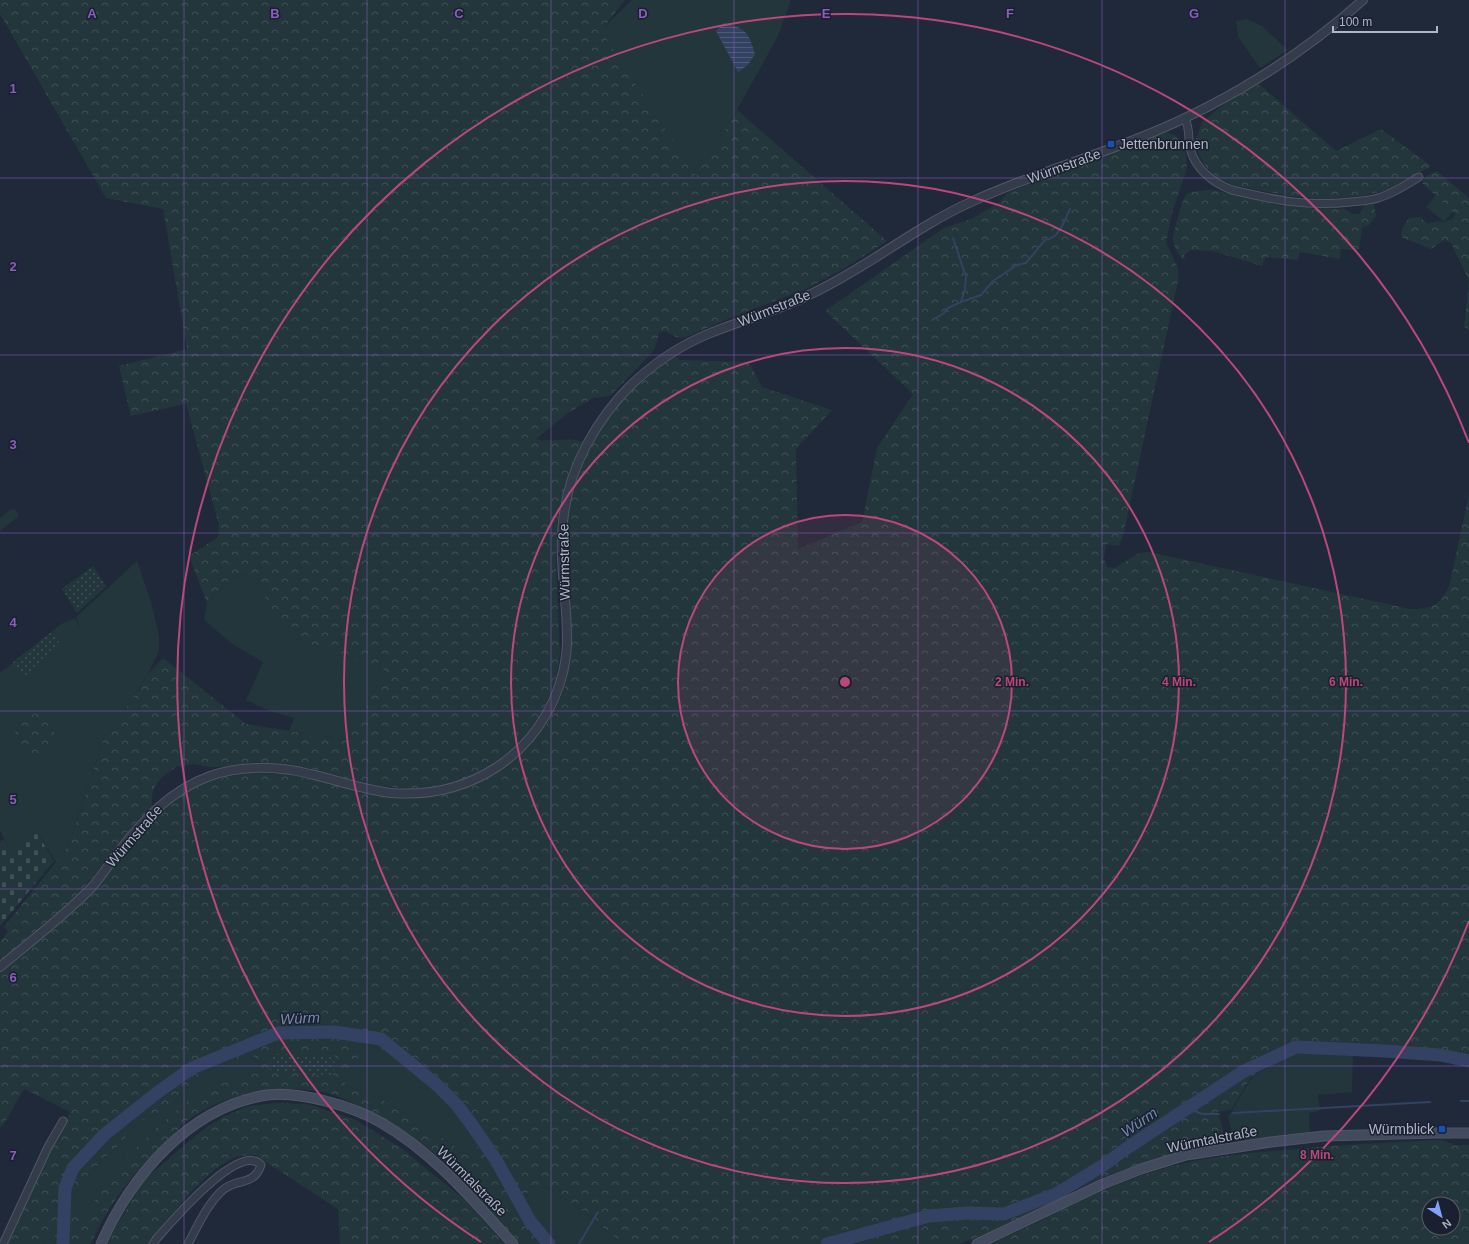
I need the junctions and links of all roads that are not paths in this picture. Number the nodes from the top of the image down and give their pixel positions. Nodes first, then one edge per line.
1 (1363, 0) edge
2 (1185, 118) junction
3 (1419, 177) dead end
4 (0, 967) edge
5 (63, 1121) dead end
6 (1469, 1133) edge
7 (3, 1244) edge
8 (101, 1244) edge
9 (153, 1244) edge
10 (188, 1244) edge
11 (513, 1244) edge
12 (977, 1244) edge

1 - 2 street, Würmstraße
2 - 3 street
2 - 4 street, Würmstraße
5 - 7 street
6 - 12 main road, Würmtalstraße
8 - 11 main road, Würmtalstraße
9 - 10 street

